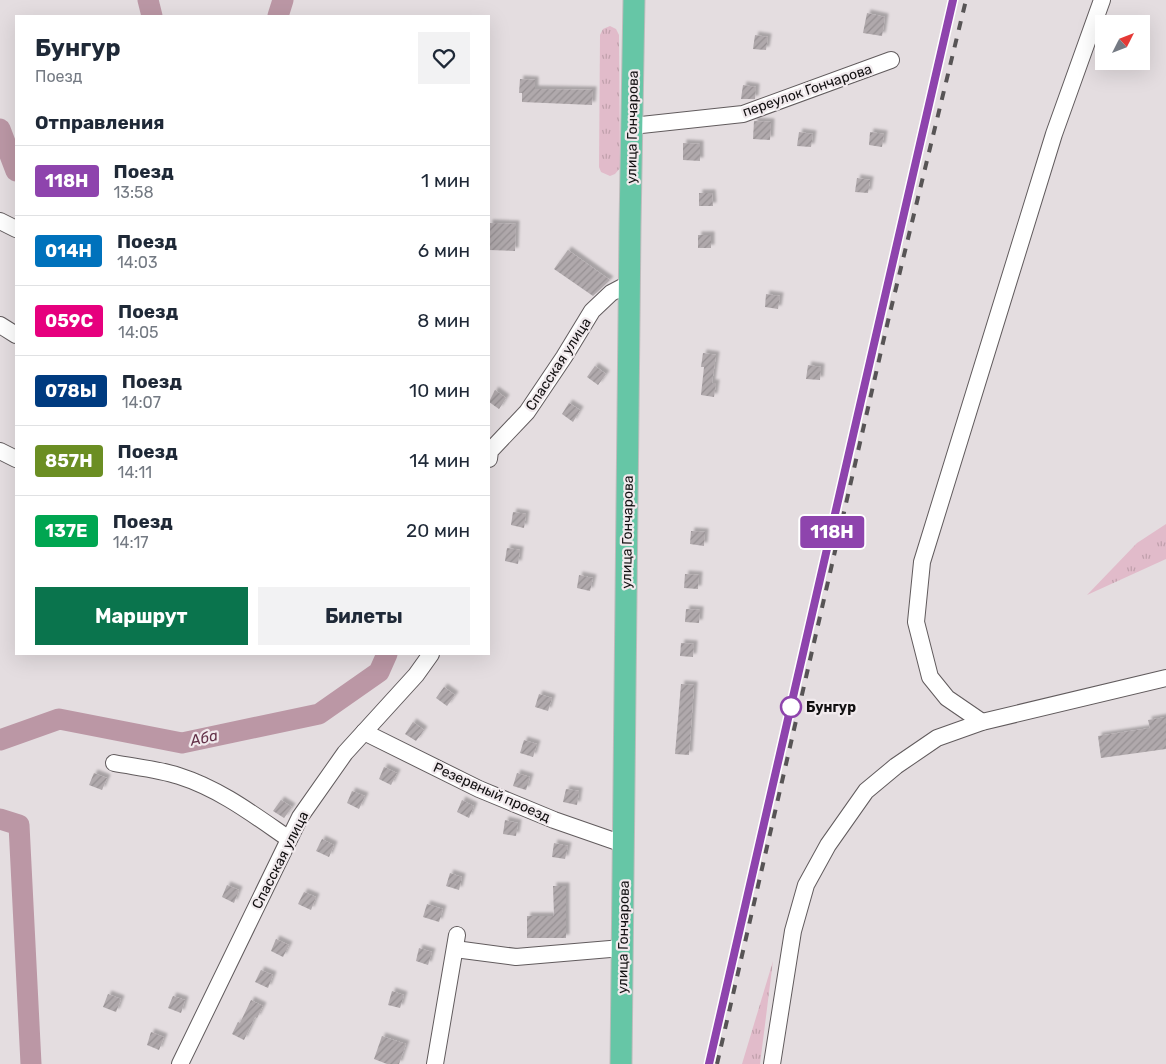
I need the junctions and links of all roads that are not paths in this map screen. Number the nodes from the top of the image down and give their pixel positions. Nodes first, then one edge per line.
1 (634, 0) edge
2 (1102, 0) edge
3 (891, 60) dead end
4 (632, 126) junction
5 (0, 221) edge
6 (15, 228) edge
7 (630, 283) junction
8 (0, 325) edge
9 (15, 334) edge
10 (0, 451) edge
11 (490, 452) edge
12 (15, 458) edge
13 (430, 655) edge
14 (1166, 678) edge
15 (982, 722) junction
16 (364, 732) junction
17 (114, 763) dead end
18 (289, 838) junction
19 (623, 844) junction
20 (622, 948) junction
21 (180, 1064) edge
22 (435, 1064) edge
23 (621, 1064) edge
24 (772, 1064) edge

1 - 4 main road, улица Гончарова
2 - 15 street
3 - 4 street, переулок Гончарова
4 - 7 main road, улица Гончарова
5 - 6 street
7 - 11 street, Спасская улица
7 - 19 main road, улица Гончарова
8 - 9 street
10 - 12 street
13 - 16 street, Спасская улица
14 - 15 street
15 - 24 street
16 - 18 street, Спасская улица
16 - 19 street, Резервный проезд
17 - 18 street
18 - 21 street, Спасская улица
19 - 20 main road, улица Гончарова
20 - 22 street
20 - 23 main road, улица Гончарова

